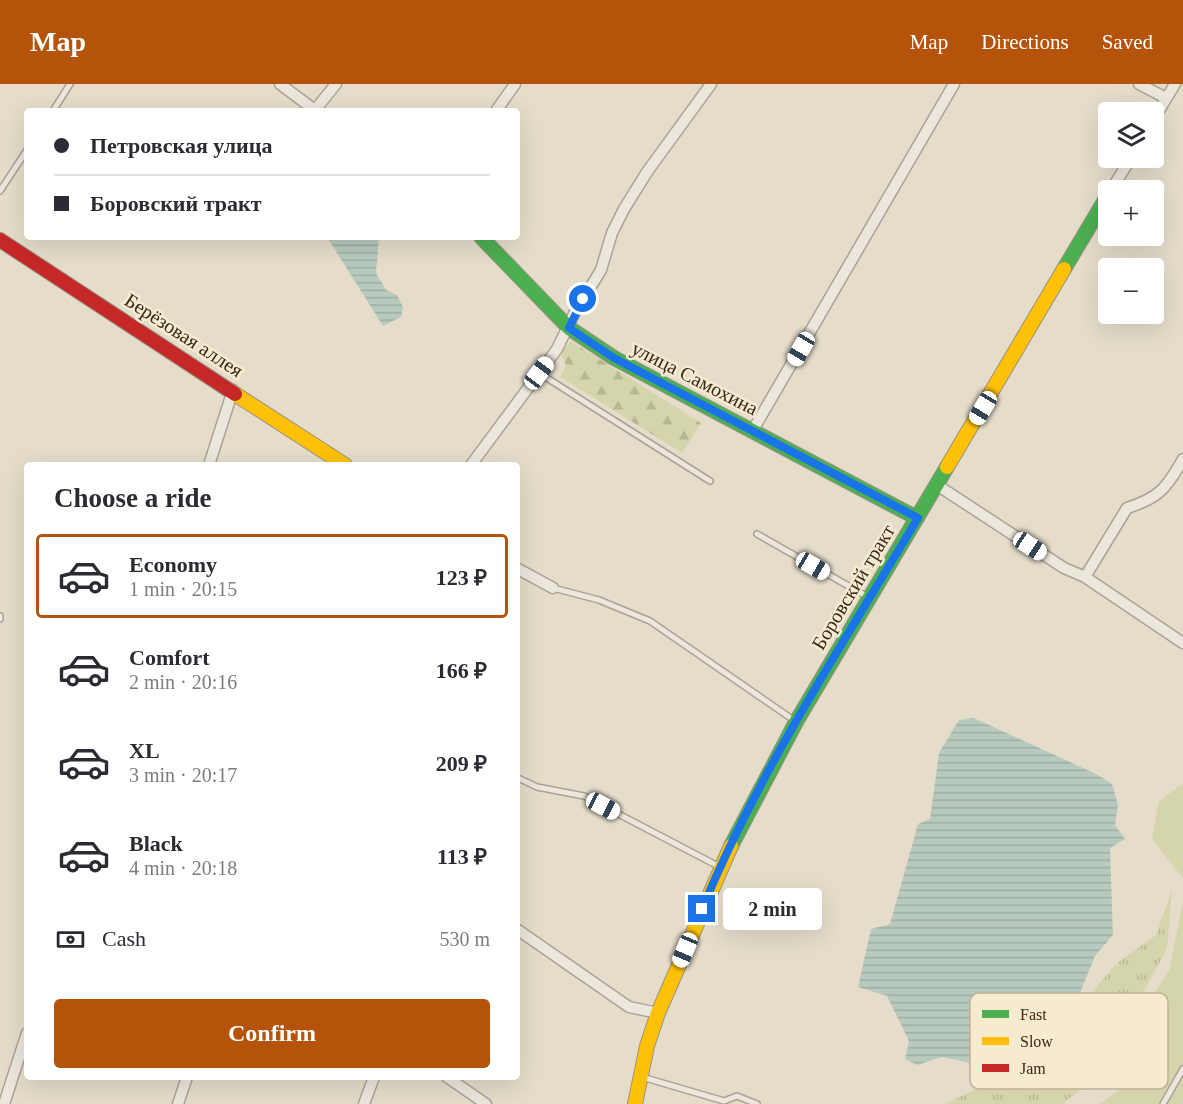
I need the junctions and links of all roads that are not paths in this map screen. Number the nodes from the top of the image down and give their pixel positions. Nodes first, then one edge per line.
1 (70, 84) edge
2 (280, 84) edge
3 (336, 84) edge
4 (515, 84) edge
5 (711, 84) edge
6 (954, 84) edge
7 (1139, 84) edge
8 (1175, 84) edge
9 (1166, 98) junction
10 (1164, 102) edge
11 (55, 108) edge
12 (312, 108) edge
13 (318, 108) edge
14 (498, 108) edge
15 (24, 155) edge
16 (0, 191) edge
17 (1098, 212) edge
18 (0, 240) edge
19 (484, 240) edge
20 (569, 328) junction
21 (539, 373) junction
22 (233, 390) junction
23 (753, 430) junction
24 (1183, 459) edge
25 (210, 462) edge
26 (341, 462) edge
27 (473, 462) edge
28 (710, 481) dead end
29 (937, 485) junction
30 (918, 518) junction
31 (757, 534) dead end
32 (520, 570) edge
33 (1085, 578) junction
34 (553, 588) joint
35 (869, 598) junction
36 (1183, 643) edge
37 (796, 722) junction
38 (520, 779) edge
39 (720, 867) junction
40 (520, 931) edge
41 (658, 1013) junction
42 (24, 1042) edge
43 (1183, 1069) edge
44 (641, 1077) junction
45 (186, 1080) edge
46 (373, 1080) edge
47 (451, 1080) edge
48 (4, 1104) edge
49 (178, 1104) edge
50 (364, 1104) edge
51 (486, 1104) edge
52 (636, 1104) edge
53 (757, 1104) edge
54 (1163, 1104) edge

1 - 11 lane
2 - 12 street
3 - 13 street
4 - 14 street
5 - 20 street
6 - 23 street
7 - 9 street
8 - 9 street
9 - 10 street
15 - 16 lane
17 - 29 street, Боровский тракт
18 - 22 street, Берёзовая аллея
19 - 20 street, улица Самохина
20 - 21 street
20 - 23 street, улица Самохина
21 - 27 street
21 - 28 lane
22 - 25 street
22 - 26 street, Берёзовая аллея
23 - 30 street, улица Самохина
24 - 33 street
29 - 30 street, Боровский тракт
29 - 33 street
30 - 35 street, Боровский тракт
31 - 35 lane
32 - 34 street
33 - 36 street
34 - 37 lane
35 - 37 street, Боровский тракт
37 - 39 street, Боровский тракт
38 - 39 lane
39 - 41 street, Боровский тракт
40 - 41 street
41 - 44 street, Боровский тракт
42 - 48 street
43 - 54 lane
44 - 52 street, Боровский тракт
44 - 53 lane
45 - 49 street
46 - 50 street
47 - 51 street

